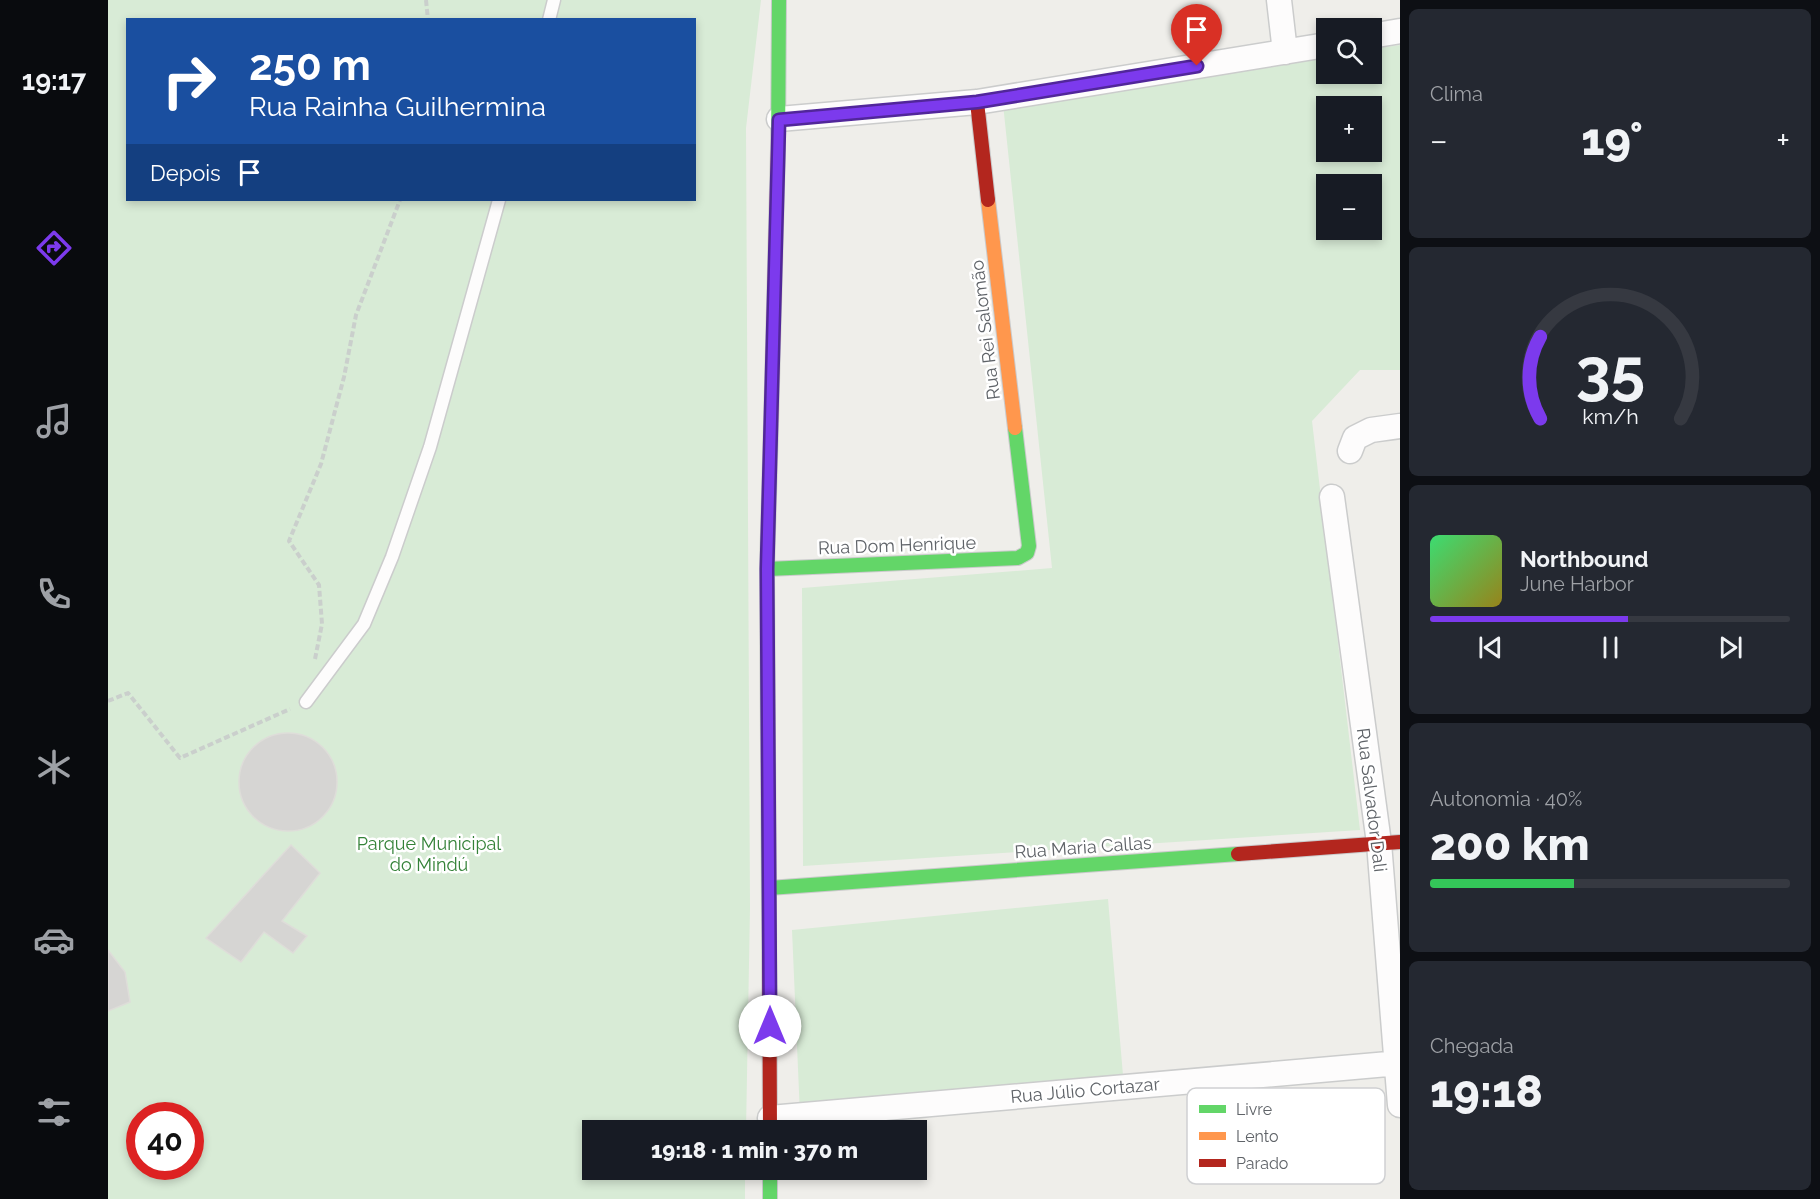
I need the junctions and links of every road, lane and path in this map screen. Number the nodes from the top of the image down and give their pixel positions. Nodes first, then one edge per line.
1 (426, 0) edge
2 (554, 0) edge
3 (779, 0) edge
4 (1279, 0) edge
5 (428, 18) edge
6 (550, 18) edge
7 (1400, 31) edge
8 (1382, 34) edge
9 (1316, 47) edge
10 (1285, 52) junction
11 (977, 102) junction
12 (779, 120) junction
13 (400, 201) edge
14 (499, 201) edge
15 (1400, 426) edge
16 (1350, 451) dead end
17 (1332, 497) dead end
18 (1027, 553) joint
19 (767, 569) junction
20 (108, 701) edge
21 (306, 702) junction
22 (1390, 842) edge
23 (768, 888) junction
24 (1398, 1063) edge
25 (1400, 1105) edge
26 (770, 1120) edge
27 (821, 1120) edge
28 (770, 1180) edge
29 (770, 1199) edge

1 - 5 path
2 - 6 lane
3 - 12 street
4 - 10 street
7 - 8 street
9 - 10 street
10 - 11 street
11 - 12 street
11 - 18 street, Rua Rei Salomão
12 - 19 street
13 - 21 path
14 - 21 lane
15 - 16 street
17 - 22 street, Rua Salvador Dali
18 - 19 street, Rua Dom Henrique
19 - 23 street
20 - 21 path
22 - 23 street, Rua Maria Callas
22 - 24 street, Rua Salvador Dali
23 - 26 street
24 - 25 street, Rua Salvador Dali
24 - 27 street, Rua Júlio Cortazar
28 - 29 street

